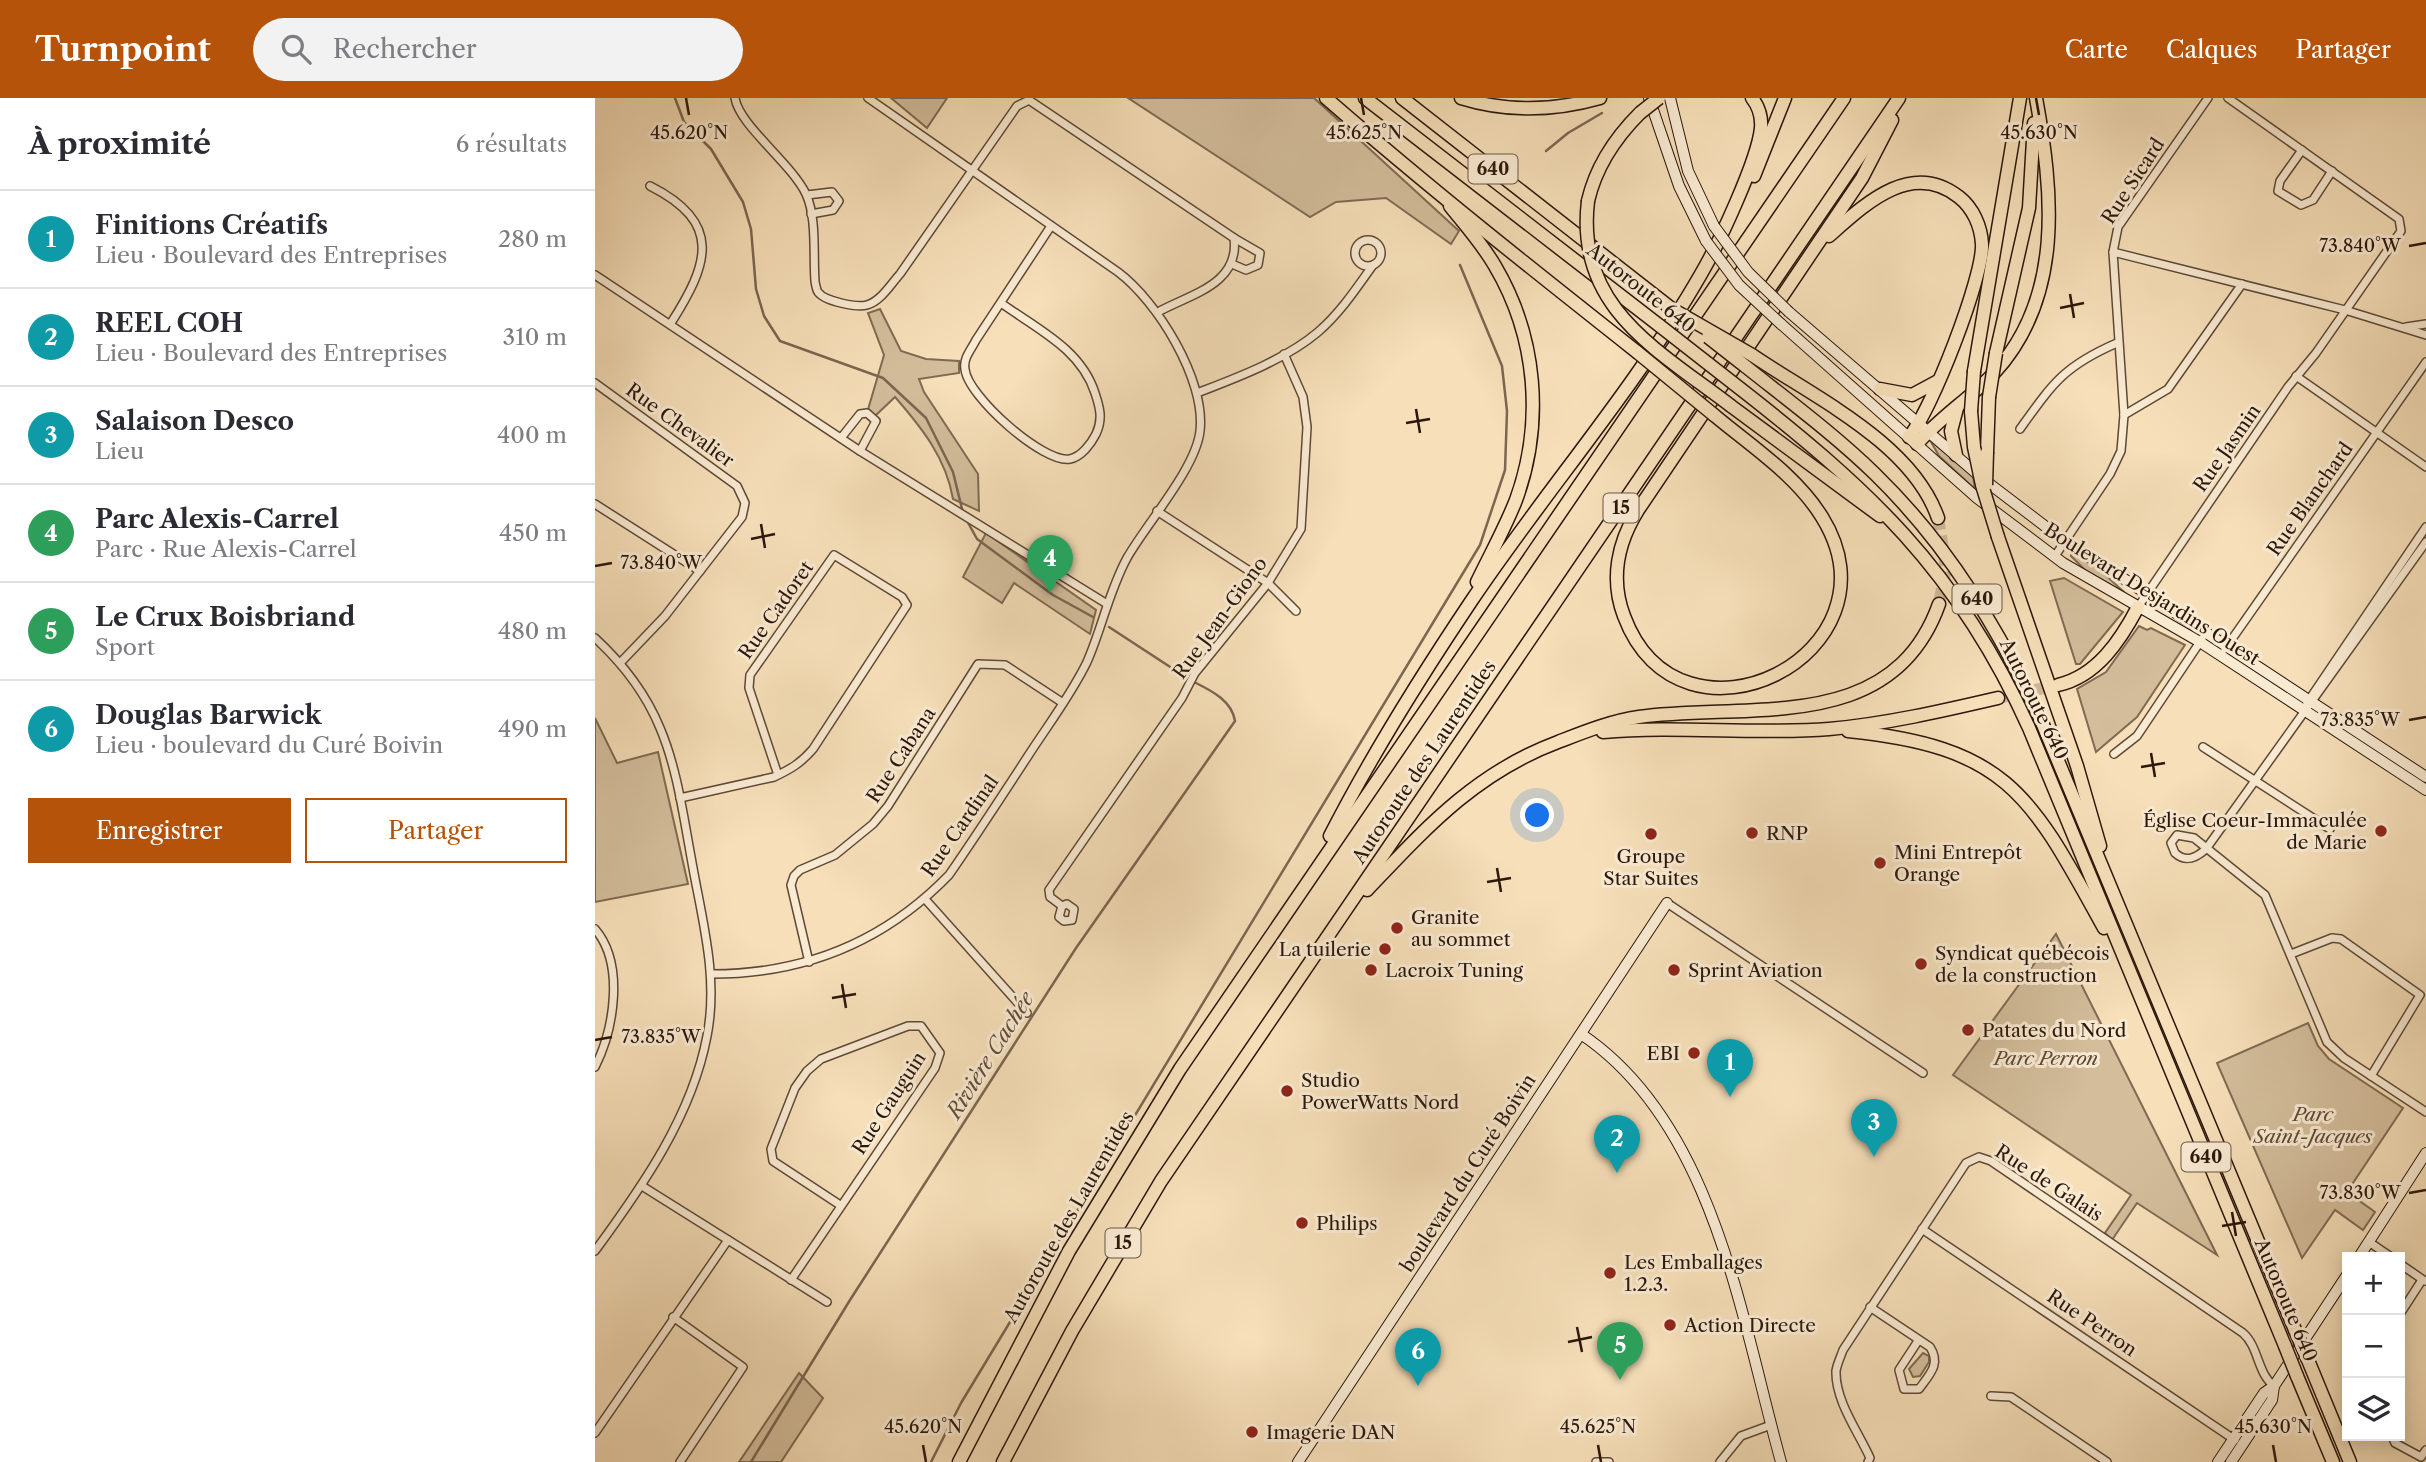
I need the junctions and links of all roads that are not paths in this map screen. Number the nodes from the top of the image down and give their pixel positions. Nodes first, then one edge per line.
1 (735, 98) edge
2 (867, 98) edge
3 (1326, 98) edge
4 (1364, 98) edge
5 (1402, 98) edge
6 (1461, 98) edge
7 (1599, 98) edge
8 (1649, 98) edge
9 (1659, 98) edge
10 (1670, 98) edge
11 (1752, 98) edge
12 (1785, 98) edge
13 (1844, 98) edge
14 (1901, 98) edge
15 (2020, 98) edge
16 (2035, 98) edge
17 (2208, 98) edge
18 (2228, 98) edge
19 (2302, 150) junction
20 (971, 171) junction
21 (2332, 171) junction
22 (650, 186) dead end
23 (807, 195) junction
24 (1450, 206) junction
25 (811, 214) junction
26 (1051, 226) junction
27 (1234, 238) junction
28 (1813, 250) junction
29 (2113, 252) junction
30 (1232, 264) junction
31 (1373, 265) dead end
32 (596, 278) edge
33 (2242, 284) junction
34 (1001, 303) junction
35 (1703, 304) junction
36 (2344, 310) junction
37 (1158, 312) junction
38 (671, 323) junction
39 (2426, 324) edge
40 (2405, 327) junction
41 (2426, 335) edge
42 (2117, 343) junction
43 (1284, 354) junction
44 (1748, 360) junction
45 (2426, 362) edge
46 (2296, 376) junction
47 (1938, 381) junction
48 (595, 383) edge
49 (1880, 389) junction
50 (1196, 393) junction
51 (1957, 407) junction
52 (2124, 415) junction
53 (1924, 428) junction
54 (2020, 429) dead end
55 (2375, 432) junction
56 (841, 438) junction
57 (1913, 441) junction
58 (860, 451) junction
59 (1956, 455) junction
60 (2426, 467) edge
61 (1986, 499) junction
62 (595, 504) edge
63 (1157, 511) junction
64 (1938, 518) tunnel mouth
65 (2426, 527) edge
66 (1909, 537) junction
67 (2066, 541) junction
68 (2426, 542) edge
69 (2055, 556) junction
70 (700, 571) junction
71 (2398, 575) junction
72 (1268, 583) junction
73 (2145, 594) junction
74 (1107, 604) junction
75 (1939, 604) tunnel mouth
76 (2138, 607) junction
77 (1296, 611) dead end
78 (1458, 621) junction
79 (2203, 637) junction
80 (595, 638) edge
81 (2224, 651) junction
82 (621, 662) junction
83 (2058, 685) tunnel mouth
84 (1998, 698) tunnel mouth
85 (1063, 703) junction
86 (2308, 705) junction
87 (1827, 729) junction
88 (1582, 734) junction
89 (2203, 747) dead end
90 (2114, 754) dead end
91 (778, 775) junction
92 (2426, 777) edge
93 (2255, 780) junction
94 (2426, 790) edge
95 (680, 798) junction
96 (2330, 829) dead end
97 (2206, 849) junction
98 (1304, 885) junction
99 (925, 900) junction
100 (2116, 900) junction
101 (1667, 903) joint
102 (1062, 906) dead end
103 (1341, 916) junction
104 (595, 929) edge
105 (2291, 954) junction
106 (809, 962) junction
107 (712, 974) junction
108 (2129, 974) junction
109 (1027, 1013) dead end
110 (1581, 1034) junction
111 (595, 1067) edge
112 (1923, 1073) dead end
113 (2371, 1076) junction
114 (2426, 1112) edge
115 (2426, 1153) edge
116 (642, 1186) junction
117 (840, 1205) junction
118 (1922, 1229) junction
119 (728, 1240) junction
120 (2369, 1242) junction
121 (595, 1251) edge
122 (2362, 1252) edge
123 (2384, 1252) edge
124 (2405, 1268) edge
125 (791, 1280) junction
126 (2424, 1281) edge
127 (2342, 1282) edge
128 (827, 1302) dead end
129 (1870, 1307) junction
130 (2405, 1307) edge
131 (673, 1317) junction
132 (1918, 1341) junction
133 (2291, 1348) junction
134 (2274, 1386) junction
135 (1991, 1396) dead end
136 (1771, 1425) junction
137 (595, 1433) edge
138 (2233, 1438) junction
139 (2394, 1441) edge
140 (2243, 1445) junction
141 (2426, 1450) edge
142 (680, 1462) edge
143 (959, 1462) edge
144 (1003, 1462) edge
145 (1298, 1462) edge
146 (1596, 1462) edge
147 (1609, 1462) edge
148 (1720, 1462) edge
149 (1781, 1462) edge
150 (1868, 1462) edge
151 (2107, 1462) edge
152 (2218, 1462) edge
153 (2231, 1462) edge
154 (2333, 1462) edge
155 (2350, 1462) edge

1 - 23 street
2 - 20 street, Rue Cardinal
3 - 24 highway
4 - 66 highway, Autoroute 640 / 640, bridge
5 - 44 highway, Autoroute 640 / 640, bridge
6 - 7 highway
8 - 57 street, Boulevard Desjardins Ouest, bridge
9 - 66 highway, bridge
10 - 49 street, Boulevard Desjardins Ouest, bridge
11 - 78 highway
12 - 35 highway
13 - 35 highway, Autoroute des Laurentides / 15
14 - 28 highway
14 - 103 highway, Autoroute des Laurentides / 15
15 - 61 highway, bridge
16 - 51 highway
16 - 61 highway, bridge
17 - 29 street, Rue Sicard
18 - 19 street
19 - 21 street
19 - 21 street
20 - 25 street
20 - 26 street, Rue Cardinal
20 - 27 street
21 - 36 street, Rue Jasmin
22 - 38 street
23 - 25 street
23 - 25 street
24 - 28 highway, bridge
24 - 78 highway
26 - 34 street
26 - 37 street, Rue Cardinal
27 - 30 street
27 - 30 street
28 - 47 highway
29 - 33 street
29 - 42 street, Rue Sicard
30 - 37 street
31 - 43 street
32 - 38 street
33 - 36 street
33 - 52 street
34 - 34 street
35 - 98 highway, Autoroute des Laurentides / 15
36 - 40 street
36 - 46 street, Rue Jasmin
37 - 50 street, Rue Cardinal
38 - 56 street
39 - 40 street
40 - 41 street
42 - 52 street, Rue Sicard
42 - 54 street
43 - 50 street
43 - 72 street, Rue Jean-Giono
44 - 64 highway
44 - 100 highway, Autoroute 640 / 640
45 - 55 street, Rue Blanchard
46 - 55 street
46 - 73 street, Rue Jasmin
47 - 49 highway
47 - 53 highway
48 - 70 street, Rue Chevalier
49 - 53 street, Boulevard Desjardins Ouest
50 - 63 street, Rue Cardinal
51 - 53 highway
51 - 59 highway
52 - 67 street, Rue Sicard
53 - 57 highway
53 - 59 street, Boulevard Desjardins Ouest
55 - 60 street
55 - 81 street, Rue Blanchard
56 - 58 street
56 - 58 street
57 - 69 street, Boulevard Desjardins Ouest
58 - 74 street
59 - 67 street, Boulevard Desjardins Ouest
61 - 100 highway, bridge
62 - 70 street
63 - 72 street
63 - 74 street, Rue Cardinal
65 - 71 street
66 - 108 highway, Autoroute 640 / 640
67 - 69 street, Rue Sicard
67 - 73 street, Boulevard Desjardins Ouest
68 - 71 street
69 - 76 street, Boulevard Desjardins Ouest
70 - 82 street, Rue Chevalier
71 - 86 street
72 - 77 street
72 - 102 street, Rue Jean-Giono
73 - 76 street, Rue Jasmin
73 - 79 street, Boulevard Desjardins Ouest
74 - 85 street, Rue Cardinal
75 - 88 highway
76 - 79 street, Boulevard Desjardins Ouest
76 - 83 highway
78 - 98 highway
79 - 81 street, Boulevard Desjardins Ouest
79 - 90 street
80 - 82 street
81 - 86 street, Boulevard Desjardins Ouest
82 - 95 street
84 - 87 highway
85 - 99 street, Rue Cardinal
85 - 106 street, Rue Cabana
86 - 92 street, Boulevard Desjardins Ouest
86 - 93 street
86 - 94 street, Boulevard Desjardins Ouest
87 - 88 highway
87 - 108 highway
88 - 103 highway
89 - 93 street
91 - 91 street, Rue Cadoret
91 - 95 street, Rue Cadoret
93 - 96 street
93 - 97 street
95 - 107 street
97 - 97 street
97 - 105 street
98 - 143 highway, Autoroute des Laurentides / 15
99 - 106 street, Rue Cardinal
99 - 109 street
100 - 155 highway, Autoroute 640 / 640, bridge
101 - 110 street, boulevard du Curé Boivin
101 - 112 street
103 - 144 highway, Autoroute des Laurentides / 15
104 - 111 street
105 - 113 street
105 - 113 street
106 - 107 street, Rue Cardinal
107 - 116 street
108 - 133 highway, Autoroute 640 / 640
110 - 136 street
110 - 145 street, boulevard du Curé Boivin
113 - 114 street
115 - 120 street
116 - 119 street
116 - 121 street
117 - 117 street, Rue Gauguin
117 - 125 street, Rue Gauguin
118 - 129 street, Rue de Galais
118 - 134 street, Rue de Galais
118 - 138 street, Rue Perron
119 - 125 street
119 - 131 street
120 - 122 street
120 - 123 street
124 - 126 street
125 - 128 street
126 - 130 street
127 - 133 street
129 - 132 street
129 - 150 street, Rue de Galais
131 - 137 street
131 - 142 street
132 - 132 street
133 - 134 street
133 - 154 highway, Autoroute 640 / 640, bridge
134 - 138 street
134 - 140 street
135 - 151 street
136 - 148 street
136 - 149 street
138 - 140 street, Rue Perron
138 - 152 street
139 - 141 street
140 - 153 street
146 - 147 street

